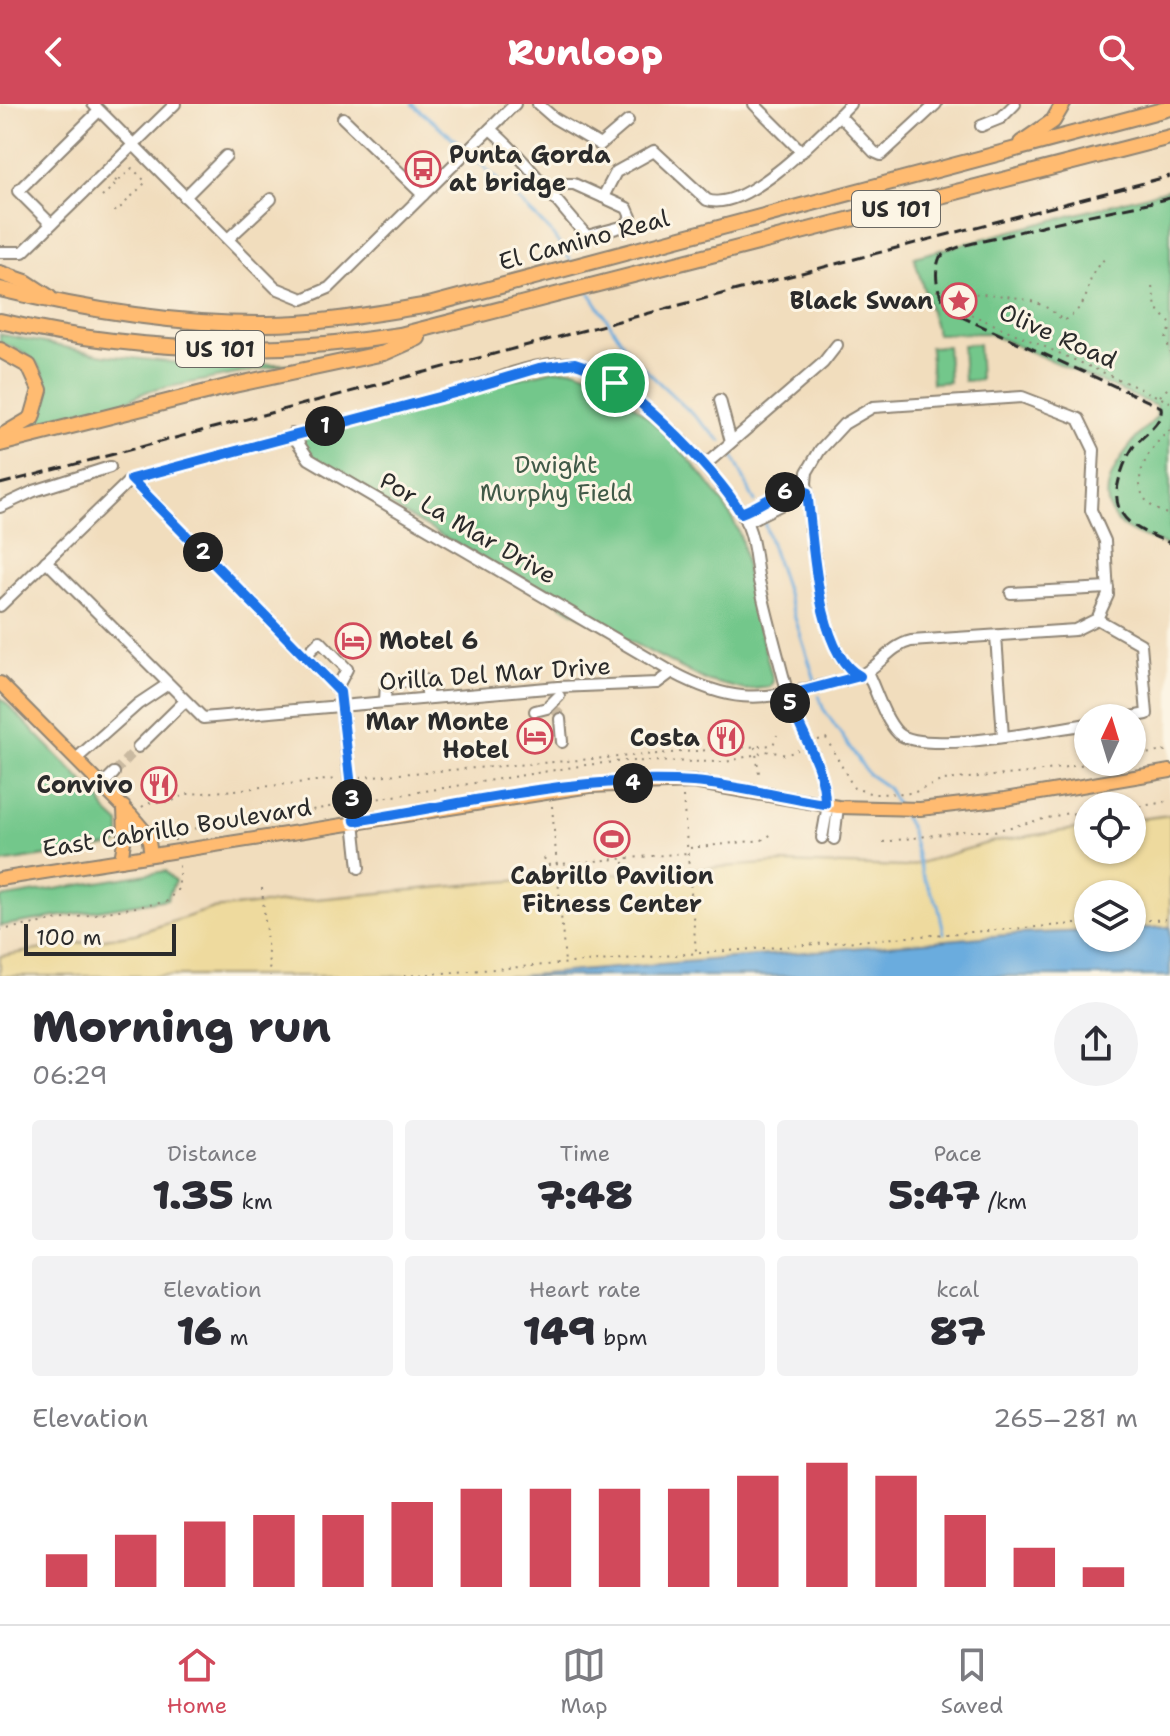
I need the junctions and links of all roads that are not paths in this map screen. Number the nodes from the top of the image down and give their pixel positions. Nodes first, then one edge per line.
1 (175, 104) edge
2 (515, 104) edge
3 (538, 104) edge
4 (754, 104) edge
5 (850, 104) edge
6 (936, 104) edge
7 (1015, 104) edge
8 (1063, 104) edge
9 (96, 107) edge
10 (1170, 108) edge
11 (839, 115) junction
12 (343, 118) dead end
13 (628, 121) dead end
14 (981, 126) dead end
15 (490, 129) junction
16 (1170, 137) edge
17 (133, 145) junction
18 (1009, 151) junction
19 (802, 152) junction
20 (226, 156) dead end
21 (548, 193) junction
22 (423, 195) junction
23 (185, 197) junction
24 (603, 197) junction
25 (271, 199) dead end
26 (50, 223) junction
27 (228, 239) junction
28 (0, 252) edge
29 (0, 273) edge
30 (0, 289) edge
31 (60, 304) junction
32 (0, 321) edge
33 (440, 327) junction
34 (837, 345) dead end
35 (0, 350) edge
36 (720, 400) dead end
37 (292, 434) junction
38 (0, 437) edge
39 (731, 442) junction
40 (0, 444) edge
41 (705, 465) junction
42 (110, 467) dead end
43 (131, 479) junction
44 (807, 492) junction
45 (0, 507) edge
46 (744, 518) junction
47 (46, 561) junction
48 (1108, 588) junction
49 (1011, 593) dead end
50 (0, 606) edge
51 (1097, 619) junction
52 (996, 636) junction
53 (841, 655) junction
54 (305, 656) junction
55 (672, 672) junction
56 (863, 674) junction
57 (0, 683) edge
58 (830, 683) junction
59 (168, 684) junction
60 (337, 688) junction
61 (788, 695) junction
62 (428, 698) junction
63 (185, 701) junction
64 (385, 701) junction
65 (558, 705) junction
66 (343, 706) junction
67 (1146, 714) edge
68 (1074, 726) edge
69 (1003, 737) junction
70 (562, 742) dead end
71 (138, 747) tunnel mouth
72 (76, 759) junction
73 (1170, 771) edge
74 (114, 773) tunnel mouth
75 (102, 785) junction
76 (830, 805) junction
77 (124, 807) junction
78 (355, 821) junction
79 (828, 838) dead end
80 (151, 855) junction
81 (121, 860) junction
82 (359, 868) dead end
83 (0, 879) edge

1 - 17 street
2 - 15 street
3 - 13 street
4 - 19 street
5 - 11 street
6 - 11 street
7 - 14 street
8 - 18 highway
9 - 17 street
9 - 26 street
10 - 18 highway, El Camino Real / US 101
11 - 19 street
12 - 22 street
15 - 21 street
15 - 22 street
16 - 33 highway, El Camino Real / US 101
17 - 23 street
17 - 26 street
18 - 31 highway, El Camino Real / US 101
19 - 24 street
20 - 23 street
21 - 24 street
21 - 24 street
22 - 27 street
23 - 27 street
25 - 27 street
26 - 28 street
29 - 31 highway
30 - 31 highway, El Camino Real / US 101
32 - 33 highway, El Camino Real / US 101
33 - 40 highway
34 - 39 street
35 - 38 highway
36 - 39 street
37 - 41 street
37 - 43 street
37 - 55 street, Por La Mar Drive
39 - 41 street
41 - 46 street
42 - 45 street
43 - 47 street
43 - 54 street
44 - 46 street
44 - 48 street
44 - 53 street
46 - 61 street
47 - 50 street
47 - 59 street, Orilla Del Mar Drive
48 - 49 street
48 - 51 street
51 - 52 street
51 - 67 street
52 - 56 street
52 - 69 street
53 - 56 street
53 - 58 street
54 - 60 street
54 - 60 street
55 - 61 street, Por La Mar Drive
55 - 65 street, Orilla Del Mar Drive
56 - 58 street, Por La Mar Drive
56 - 69 street
57 - 72 main road
58 - 61 street, Por La Mar Drive
59 - 63 street, Orilla Del Mar Drive
59 - 72 street
60 - 66 street
61 - 76 street
62 - 64 street, Orilla Del Mar Drive
62 - 64 street
62 - 65 street, Orilla Del Mar Drive
63 - 66 street, Orilla Del Mar Drive
63 - 71 street
64 - 66 street, Orilla Del Mar Drive
65 - 65 street
65 - 70 street
66 - 78 street
68 - 69 street
72 - 75 main road
73 - 76 main road, East Cabrillo Boulevard
74 - 75 street
75 - 77 main road
76 - 78 main road, East Cabrillo Boulevard
76 - 79 street
77 - 80 main road
77 - 81 main road
78 - 80 main road, East Cabrillo Boulevard
78 - 82 street
80 - 81 main road, East Cabrillo Boulevard
81 - 83 main road, East Cabrillo Boulevard

